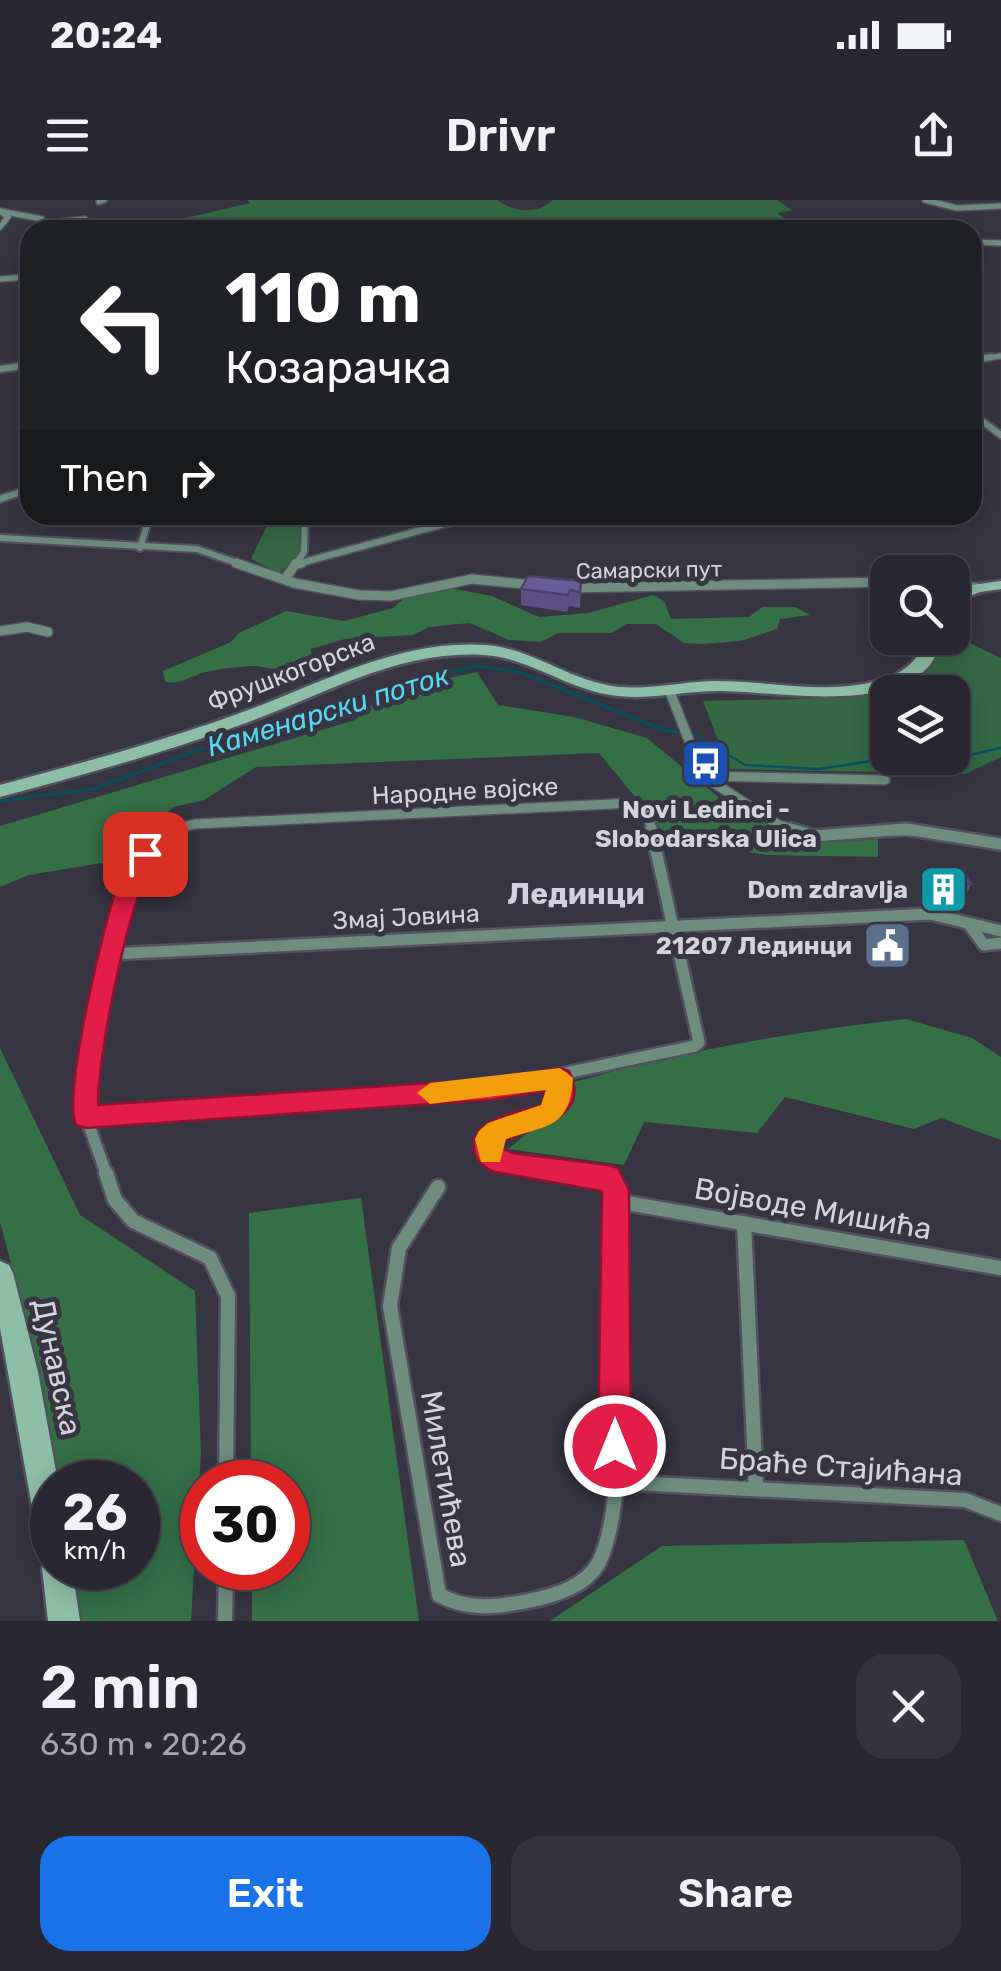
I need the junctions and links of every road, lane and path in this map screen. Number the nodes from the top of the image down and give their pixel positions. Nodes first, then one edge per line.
1 (925, 200) edge
2 (1001, 206) edge
3 (0, 212) edge
4 (70, 217) dead end
5 (85, 218) dead end
6 (40, 220) edge
7 (63, 220) edge
8 (72, 220) edge
9 (0, 227) edge
10 (147, 525) edge
11 (304, 525) edge
12 (440, 525) edge
13 (0, 538) edge
14 (140, 548) junction
15 (298, 564) junction
16 (285, 579) junction
17 (870, 582) edge
18 (970, 586) edge
19 (1001, 586) edge
20 (548, 587) edge
21 (566, 588) edge
22 (976, 588) junction
23 (970, 591) edge
24 (0, 631) edge
25 (48, 632) dead end
26 (927, 655) edge
27 (670, 692) junction
28 (703, 776) junction
29 (884, 780) dead end
30 (0, 791) edge
31 (1001, 844) edge
32 (969, 924) junction
33 (672, 926) junction
34 (1001, 931) edge
35 (1001, 943) edge
36 (111, 954) junction
37 (560, 1078) junction
38 (86, 1117) junction
39 (438, 1187) dead end
40 (616, 1200) junction
41 (744, 1223) junction
42 (1001, 1268) edge
43 (0, 1273) edge
44 (39, 1460) edge
45 (226, 1460) edge
46 (615, 1482) junction
47 (756, 1488) junction
48 (1000, 1516) edge
49 (60, 1590) edge
50 (226, 1590) edge
51 (64, 1621) edge
52 (225, 1621) edge

1 - 2 street
3 - 6 street
3 - 9 street
4 - 7 street
5 - 8 street
10 - 14 street
11 - 15 street
12 - 15 street
13 - 14 street, Самарски пут
14 - 16 street, Самарски пут
15 - 16 street
16 - 20 street, Самарски пут
17 - 21 street, Самарски пут
18 - 22 street
19 - 22 street
22 - 23 street
24 - 25 street
26 - 27 street, Фрушкогорска
27 - 28 street
27 - 30 street, Фрушкогорска
28 - 29 street
28 - 31 street
32 - 33 street, Змај Јовина
32 - 34 street, Змај Јовина
32 - 35 street
33 - 36 street, Змај Јовина
33 - 36 street, Народне војске
33 - 37 street, Народне војске
36 - 38 street
37 - 38 street
37 - 40 street
38 - 45 street
39 - 46 street, Милетићева
40 - 41 street, Војводе Мишића
40 - 46 street, Милетићева
41 - 42 street, Војводе Мишића
41 - 47 street
43 - 44 street, Дунавска
46 - 47 street, Браће Стајићана
47 - 48 street, Браће Стајићана
49 - 51 street
50 - 52 street

